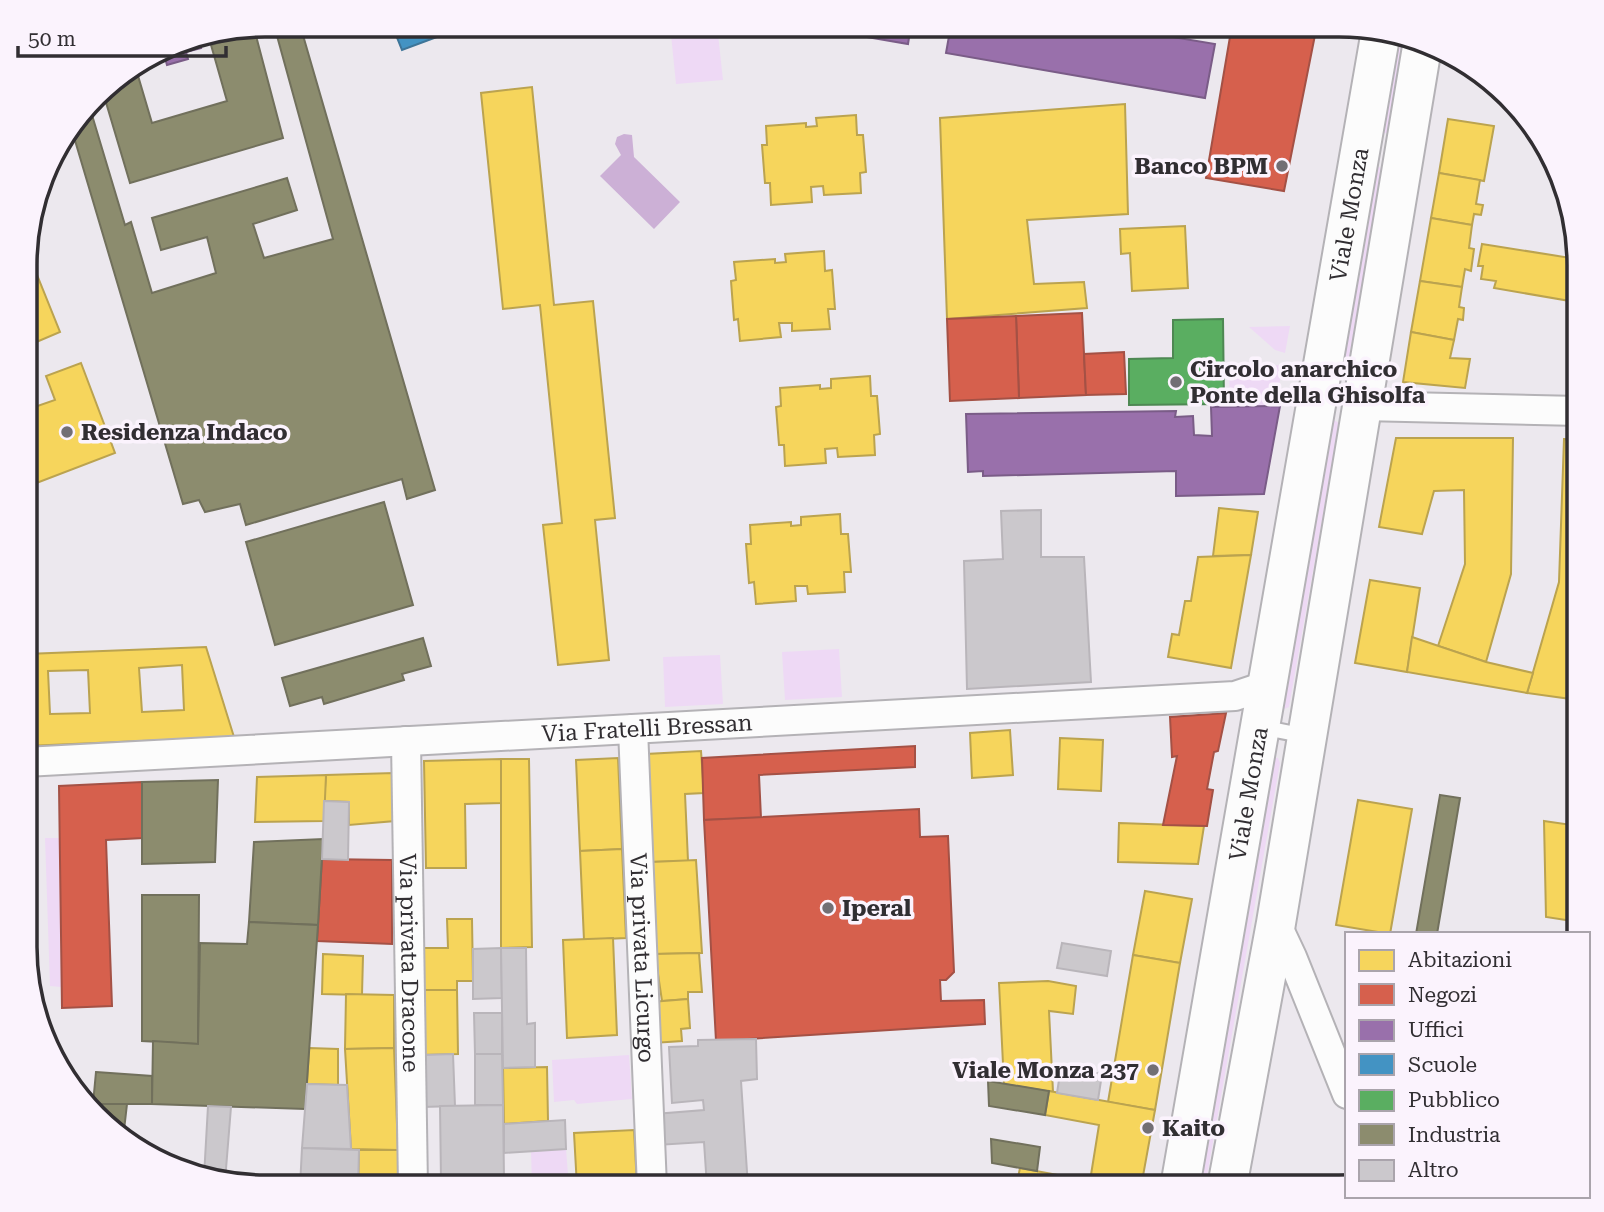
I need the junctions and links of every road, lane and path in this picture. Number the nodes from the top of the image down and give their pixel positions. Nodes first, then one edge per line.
1 (1381, 41) edge
2 (1419, 51) edge
3 (1383, 149) junction
4 (1318, 399) junction
5 (1362, 406) junction
6 (1567, 411) edge
7 (1257, 703) junction
8 (633, 729) junction
9 (1306, 736) junction
10 (406, 741) junction
11 (37, 761) edge
12 (1276, 923) junction
13 (1345, 1089) edge
14 (413, 1175) edge
15 (652, 1175) edge
16 (1182, 1175) edge
17 (1229, 1175) edge

1 - 3 main road, Viale Monza
2 - 3 main road, Viale Monza
3 - 4 main road, Viale Monza
3 - 5 main road, Viale Monza
4 - 5 main road
4 - 7 main road, Viale Monza
5 - 6 street
5 - 9 main road, Viale Monza
7 - 8 street, Via Fratelli Bressan
7 - 9 lane
7 - 16 main road, Viale Monza
8 - 10 street, Via Fratelli Bressan
8 - 15 street, Via privata Licurgo
9 - 12 main road, Viale Monza
10 - 11 street, Via Fratelli Bressan
10 - 14 street, Via privata Dracone
12 - 13 street
12 - 17 main road, Viale Monza

